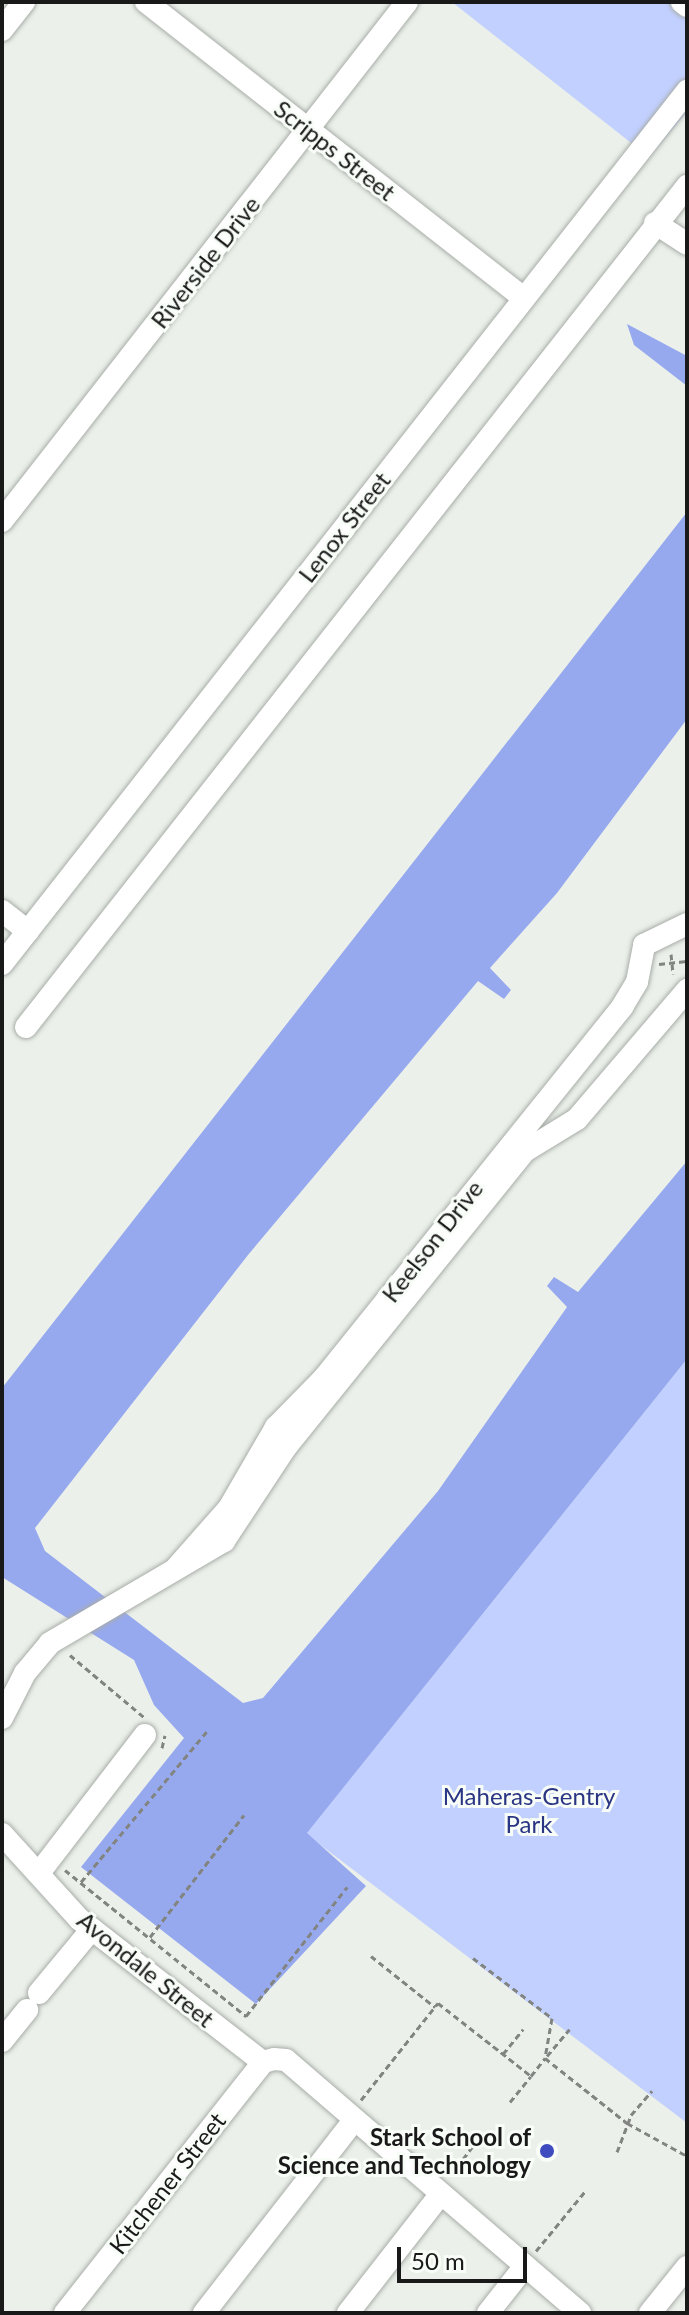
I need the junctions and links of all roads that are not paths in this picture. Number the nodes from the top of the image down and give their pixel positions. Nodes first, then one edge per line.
1 (24, 2) edge
2 (146, 2) edge
3 (407, 2) edge
4 (2, 30) edge
5 (687, 91) edge
6 (308, 129) junction
7 (687, 186) edge
8 (655, 223) junction
9 (687, 244) edge
10 (524, 298) junction
11 (2, 521) edge
12 (2, 911) edge
13 (687, 924) edge
14 (28, 931) junction
15 (2, 964) edge
16 (681, 990) edge
17 (26, 1027) dead end
18 (176, 1568) junction
19 (2, 1718) edge
20 (145, 1735) dead end
21 (2, 1834) edge
22 (45, 1866) junction
23 (92, 1929) junction
24 (2, 2041) edge
25 (268, 2060) junction
26 (358, 2110) junction
27 (444, 2186) junction
28 (525, 2266) junction
29 (687, 2267) edge
30 (65, 2313) edge
31 (204, 2313) edge
32 (348, 2313) edge
33 (488, 2313) edge
34 (580, 2313) edge
35 (650, 2313) edge

1 - 4 street
2 - 6 street, Scripps Street
3 - 6 street, Riverside Drive
5 - 10 street, Lenox Street
6 - 10 street, Scripps Street
6 - 11 street, Riverside Drive
7 - 8 street
8 - 9 street
8 - 17 street
10 - 14 street, Lenox Street
12 - 14 street
13 - 18 street, Keelson Drive
14 - 15 street, Lenox Street
16 - 18 street, Keelson Drive
18 - 19 street, Keelson Drive
20 - 22 street
21 - 22 street, Avondale Street
22 - 23 street, Avondale Street
23 - 24 street
23 - 25 street, Avondale Street
25 - 26 street, Avondale Street
25 - 30 street, Kitchener Street
26 - 27 street, Avondale Street
26 - 31 street
27 - 28 street, Avondale Street
27 - 32 street
28 - 33 street
28 - 34 street, Avondale Street
29 - 35 street

